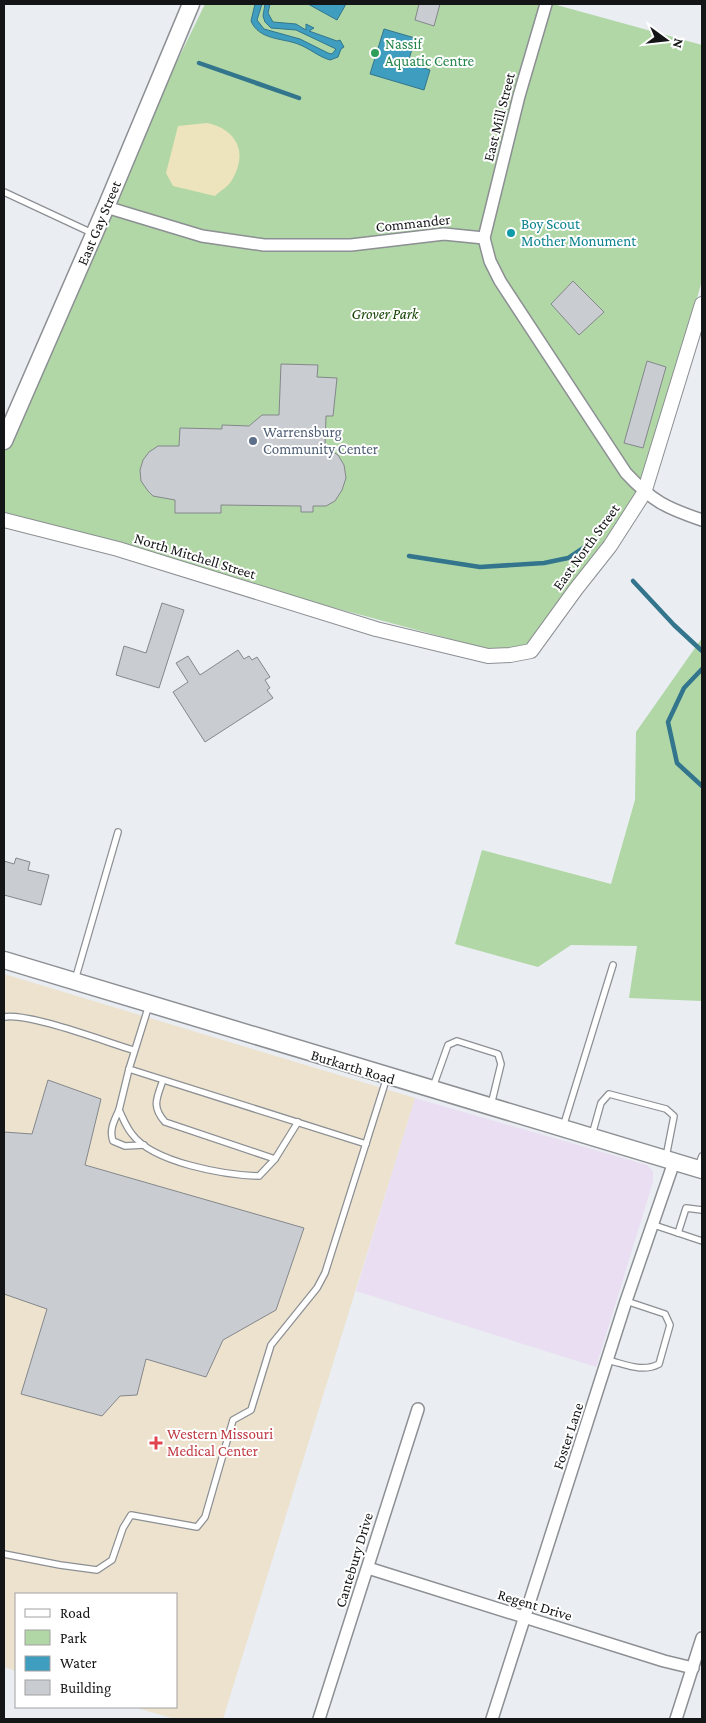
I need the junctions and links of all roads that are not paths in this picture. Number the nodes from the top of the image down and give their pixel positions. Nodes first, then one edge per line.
1 (191, 4) edge
2 (546, 4) edge
3 (4, 192) edge
4 (106, 207) junction
5 (94, 234) junction
6 (484, 238) junction
7 (702, 304) edge
8 (4, 442) edge
9 (644, 493) junction
10 (4, 520) edge
11 (702, 520) edge
12 (376, 629) joint
13 (118, 832) dead end
14 (4, 960) edge
15 (613, 965) dead end
16 (74, 982) junction
17 (149, 1005) junction
18 (4, 1017) edge
19 (133, 1050) junction
20 (129, 1069) junction
21 (387, 1077) junction
22 (163, 1080) junction
23 (432, 1090) junction
24 (490, 1107) junction
25 (119, 1110) junction
26 (298, 1122) junction
27 (562, 1129) junction
28 (592, 1137) junction
29 (366, 1144) junction
30 (144, 1145) junction
31 (275, 1159) junction
32 (670, 1160) junction
33 (701, 1165) edge
34 (702, 1210) edge
35 (654, 1226) junction
36 (678, 1233) junction
37 (702, 1241) edge
38 (626, 1301) junction
39 (607, 1360) junction
40 (418, 1409) dead end
41 (4, 1554) edge
42 (368, 1568) junction
43 (525, 1618) junction
44 (702, 1638) edge
45 (693, 1668) junction
46 (319, 1719) edge
47 (492, 1719) edge
48 (676, 1719) edge

1 - 4 main road, East Gay Street
2 - 6 street, East Mill Street
3 - 5 lane
4 - 5 main road, East Gay Street
4 - 6 street, Commander
5 - 8 main road, East Gay Street
6 - 9 street
7 - 9 street, East North Street
9 - 11 street
9 - 12 street, East North Street
10 - 12 street, North Mitchell Street
13 - 16 lane
14 - 16 main road, Burkarth Road
15 - 27 lane
16 - 17 main road, Burkarth Road
17 - 19 lane
17 - 21 main road, Burkarth Road
18 - 19 lane
19 - 20 lane
20 - 22 lane
20 - 25 lane
21 - 23 main road, Burkarth Road
21 - 29 lane
22 - 26 lane
22 - 31 lane
23 - 24 main road, Burkarth Road
23 - 24 lane
24 - 27 main road, Burkarth Road
25 - 30 lane
25 - 30 lane
26 - 29 lane
26 - 31 lane
27 - 28 main road, Burkarth Road
28 - 32 main road, Burkarth Road
28 - 32 lane
29 - 41 lane
30 - 31 lane
32 - 33 main road, Burkarth Road
32 - 35 street, Foster Lane
34 - 36 lane
35 - 36 lane
35 - 38 street, Foster Lane
36 - 37 lane
38 - 39 street, Foster Lane
38 - 39 lane
39 - 43 street, Foster Lane
40 - 42 street, Cantebury Drive
42 - 43 street, Regent Drive
42 - 46 street, Cantebury Drive
43 - 45 street, Regent Drive
43 - 47 street, Foster Lane
44 - 45 street
45 - 48 street

